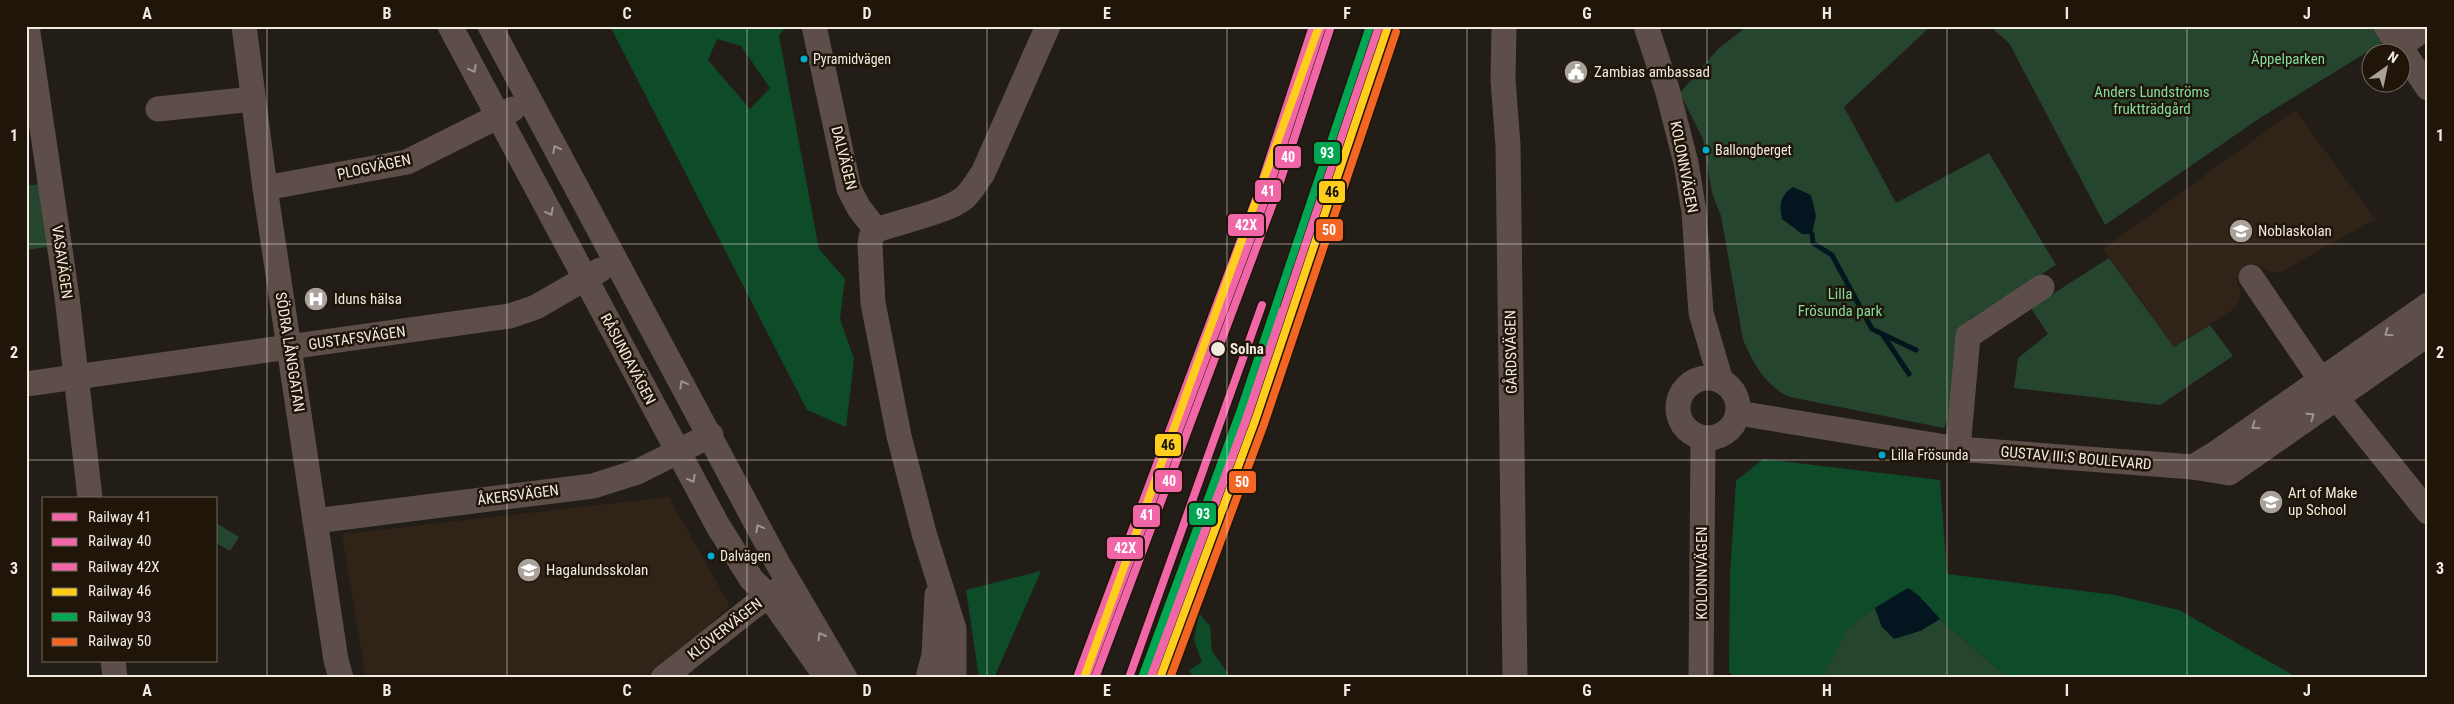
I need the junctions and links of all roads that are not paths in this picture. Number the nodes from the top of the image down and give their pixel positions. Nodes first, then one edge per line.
1 (27, 26) edge
2 (244, 26) edge
3 (450, 26) edge
4 (490, 26) edge
5 (814, 26) edge
6 (1048, 26) edge
7 (1504, 26) edge
8 (1646, 26) edge
9 (2386, 26) edge
10 (2428, 26) edge
11 (2395, 42) edge
12 (2407, 42) edge
13 (2412, 66) edge
14 (2428, 88) edge
15 (253, 99) junction
16 (530, 100) junction
17 (158, 109) dead end
18 (498, 116) junction
19 (265, 188) junction
20 (876, 230) junction
21 (616, 261) junction
22 (2251, 276) dead end
23 (585, 278) junction
24 (2042, 286) dead end
25 (2428, 305) edge
26 (1701, 312) junction
27 (2428, 334) edge
28 (290, 348) junction
29 (77, 377) junction
30 (1721, 381) junction
31 (1691, 382) junction
32 (26, 384) edge
33 (2329, 389) junction
34 (1738, 413) junction
35 (711, 435) junction
36 (1703, 439) junction
37 (1958, 449) junction
38 (678, 452) junction
39 (90, 497) edge
40 (2428, 512) edge
41 (315, 521) junction
42 (937, 575) junction
43 (789, 582) junction
44 (769, 596) junction
45 (112, 662) edge
46 (931, 667) edge
47 (115, 678) edge
48 (341, 678) edge
49 (663, 678) edge
50 (827, 678) edge
51 (845, 678) edge
52 (918, 678) edge
53 (954, 678) edge
54 (1514, 678) edge
55 (1701, 678) edge

1 - 29 street, VASAVÄGEN
2 - 15 street, SÖDRA LÅNGGATAN
3 -> 18 street, RÅSUNDAVÄGEN
4 - 16 street
5 - 20 street, DALVÄGEN
6 - 20 street
7 - 54 street, GÅRDSVÄGEN
8 - 26 street, KOLONNVÄGEN
9 - 11 street
10 - 12 street
13 - 14 street
15 - 17 street
15 - 19 street, SÖDRA LÅNGGATAN
16 - 18 street, PLOGVÄGEN
21 -> 16 street
18 - 19 street, PLOGVÄGEN
18 -> 23 street, RÅSUNDAVÄGEN
19 - 28 street, SÖDRA LÅNGGATAN
20 - 42 street
21 - 23 street, GUSTAFSVÄGEN
35 -> 21 street
22 - 33 street
23 - 28 street, GUSTAFSVÄGEN
23 - 38 street, RÅSUNDAVÄGEN
24 - 37 street
25 -> 33 street, GUSTAV III:S BOULEVARD
26 - 30 street, KOLONNVÄGEN
26 - 31 street, KOLONNVÄGEN
27 - 33 street, GUSTAV III:S BOULEVARD
28 - 29 street, GUSTAFSVÄGEN
28 - 41 street, SÖDRA LÅNGGATAN
29 - 32 street, GUSTAFSVÄGEN
29 - 39 street, VASAVÄGEN
30 - 31 street
30 - 34 street
31 - 36 street
33 - 37 street, GUSTAV III:S BOULEVARD
33 - 40 street
34 - 36 street
34 - 37 street, GUSTAV III:S BOULEVARD
35 - 38 street, ÅKERSVÄGEN
43 -> 35 street
36 - 55 street, KOLONNVÄGEN
38 - 41 street, ÅKERSVÄGEN
38 -> 44 street, RÅSUNDAVÄGEN
41 - 48 street, SÖDRA LÅNGGATAN
42 - 46 street
42 - 53 street
43 - 44 street, KLÖVERVÄGEN
51 -> 43 street
44 - 49 street, KLÖVERVÄGEN
44 - 50 street, RÅSUNDAVÄGEN
45 - 47 street
46 - 52 street

